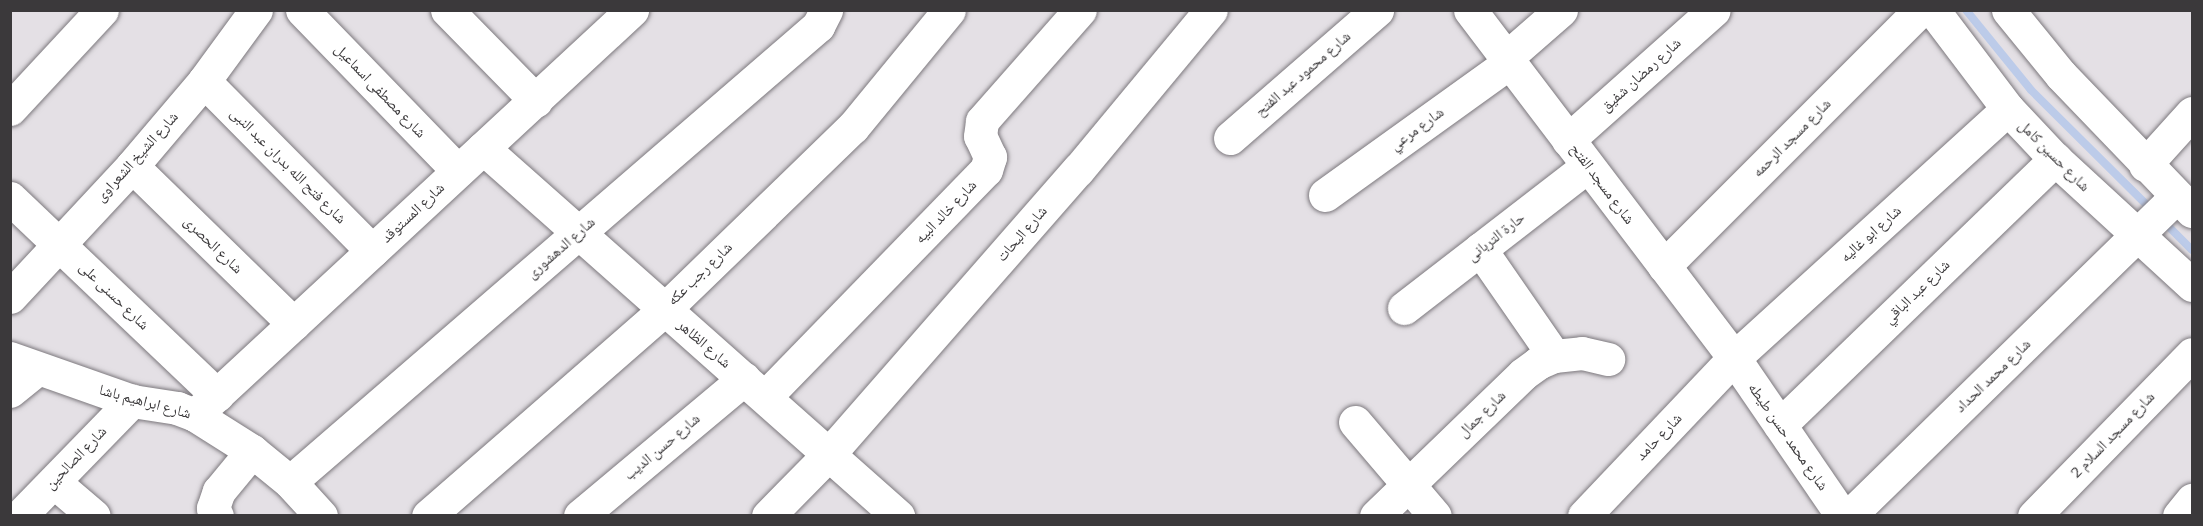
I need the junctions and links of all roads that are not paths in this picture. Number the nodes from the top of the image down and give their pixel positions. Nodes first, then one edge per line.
1 (102, 10) edge
2 (256, 10) edge
3 (302, 10) edge
4 (447, 10) edge
5 (826, 10) edge
6 (949, 10) edge
7 (1080, 10) edge
8 (1210, 10) edge
9 (1377, 10) edge
10 (1470, 10) edge
11 (1561, 10) edge
12 (1714, 10) edge
13 (1920, 10) edge
14 (1933, 10) edge
15 (2008, 10) edge
16 (631, 11) edge
17 (1507, 60) junction
18 (204, 81) junction
19 (536, 101) junction
20 (10, 109) edge
21 (2008, 109) junction
22 (2193, 113) edge
23 (1230, 138) dead end
24 (1568, 140) junction
25 (483, 148) junction
26 (2055, 159) junction
27 (2145, 165) junction
28 (132, 166) junction
29 (1588, 166) junction
30 (458, 171) junction
31 (1325, 195) dead end
32 (10, 198) edge
33 (2185, 204) edge
34 (578, 233) junction
35 (2137, 237) junction
36 (58, 243) junction
37 (1480, 249) junction
38 (372, 251) junction
39 (1664, 266) junction
40 (2193, 285) edge
41 (10, 297) edge
42 (665, 309) junction
43 (1404, 309) dead end
44 (294, 324) junction
45 (2193, 354) edge
46 (1554, 356) junction
47 (1734, 358) junction
48 (1608, 359) dead end
49 (24, 363) edge
50 (754, 388) junction
51 (10, 391) edge
52 (132, 401) junction
53 (206, 405) junction
54 (1355, 422) dead end
55 (1780, 425) junction
56 (252, 452) junction
57 (830, 454) junction
58 (54, 482) junction
59 (290, 482) junction
60 (1408, 485) junction
61 (2193, 500) edge
62 (1834, 511) edge
63 (437, 513) edge
64 (20, 516) edge
65 (94, 516) edge
66 (217, 516) edge
67 (321, 516) edge
68 (580, 516) edge
69 (768, 516) edge
70 (898, 516) edge
71 (1376, 516) edge
72 (1435, 516) edge
73 (1584, 516) edge
74 (2034, 516) edge
75 (2179, 516) edge

1 - 20 street
2 - 18 street, شارع الشيخ الشعراوى
3 - 30 street, شارع مصطفى اسماعيل
4 - 19 street
5 - 34 street, شارع الدهشورى
6 - 42 street, شارع رجب عكه
7 - 50 street, شارع خالد البيه
8 - 57 street, شارع البحات
9 - 23 street, شارع محمود عبد الفتح
10 - 17 street, شارع مسجد الفتح
11 - 17 street, شارع مرعي
12 - 24 street, شارع رمضان شفيق
13 - 39 street, شارع مسجد الرحمه
14 - 21 street, شارع حسين كامل
15 - 27 street
16 - 19 street, شارع المستوقد
17 - 24 street, شارع مسجد الفتح
17 - 31 street, شارع مرعي
18 - 28 street, شارع الشيخ الشعراوى
18 - 38 street, شارع فتح الله بدران عبد النبى
19 - 25 street, شارع المستوقد
21 - 26 street, شارع حسين كامل
21 - 47 street, شارع ابو غاليه
22 - 27 street
24 - 29 street, شارع مسجد الفتح
25 - 30 street, شارع المستوقد
25 - 34 street, شارع الظاهر
26 - 35 street, شارع حسين كامل
26 - 55 street, شارع عبد الباقي
27 - 33 street
28 - 36 street, شارع الشيخ الشعراوى
28 - 44 street, شارع الحصرى
29 - 37 street, حارة التربانى
29 - 39 street, شارع مسجد الفتح
30 - 38 street, شارع المستوقد
32 - 36 street, شارع حسنى على
33 - 35 street, شارع محمد الحداد
34 - 42 street, شارع الظاهر
34 - 59 street, شارع الدهشورى
35 - 40 street, شارع حسين كامل
35 - 62 street, شارع محمد الحداد
36 - 41 street, شارع الشيخ الشعراوى
36 - 53 street, شارع حسنى على
37 - 43 street, حارة التربانى
37 - 46 street
38 - 44 street, شارع المستوقد
39 - 47 street, شارع مسجد الفتح
42 - 50 street, شارع الظاهر
42 - 63 street, شارع رجب عكه
44 - 53 street, شارع المستوقد
45 - 74 street, شارع مسجد السلام 2
46 - 48 street, شارع جمال
46 - 60 street, شارع جمال
47 - 55 street, شارع محمد حسن طيطه
47 - 73 street, شارع حامد
49 - 51 street
49 - 52 street, شارع ابراهيم باشا
50 - 57 street, شارع الظاهر
50 - 68 street, شارع حسن الديب
52 - 53 street, شارع ابراهيم باشا
52 - 58 street, شارع الصالحين
53 - 56 street, شارع ابراهيم باشا
54 - 60 street
55 - 62 street, شارع محمد حسن طيطه
56 - 59 street, شارع ابراهيم باشا
56 - 66 street
57 - 69 street, شارع البحات
57 - 70 street, شارع الظاهر
58 - 64 street, شارع الصالحين
58 - 65 street
59 - 67 street, شارع ابراهيم باشا
60 - 71 street, شارع جمال
60 - 72 street
61 - 75 street

